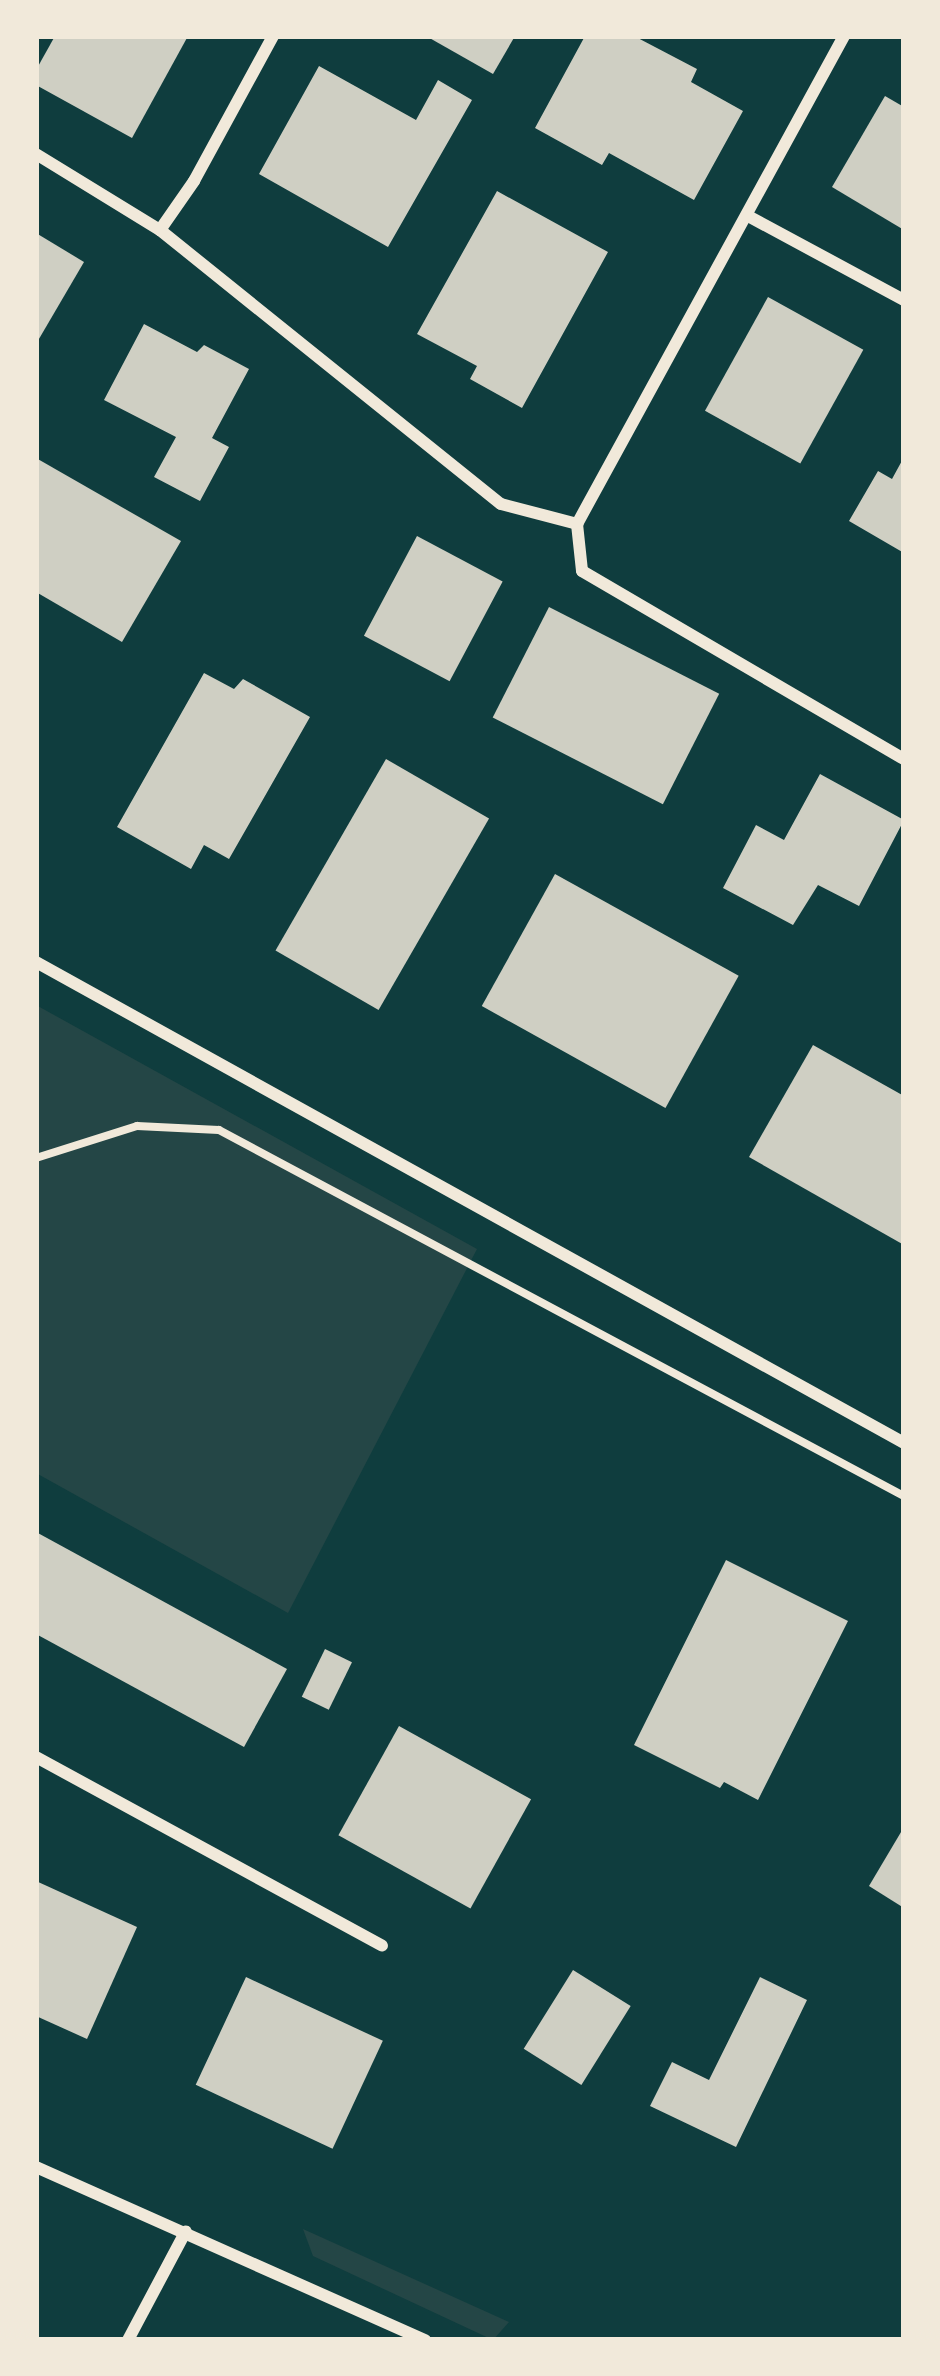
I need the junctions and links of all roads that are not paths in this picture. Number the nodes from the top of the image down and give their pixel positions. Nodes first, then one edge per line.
1 (273, 36) edge
2 (844, 36) edge
3 (36, 154) edge
4 (748, 216) junction
5 (160, 230) junction
6 (904, 300) edge
7 (577, 524) junction
8 (904, 760) edge
9 (36, 962) edge
10 (904, 1443) edge
11 (36, 1757) edge
12 (382, 1946) dead end
13 (36, 2167) edge
14 (186, 2231) junction
15 (128, 2340) edge
16 (425, 2340) edge

1 - 5 street
2 - 4 street
3 - 5 street
4 - 6 street
4 - 7 street
5 - 7 street
7 - 8 street
9 - 10 street
11 - 12 street
13 - 14 street
14 - 15 street
14 - 16 street

